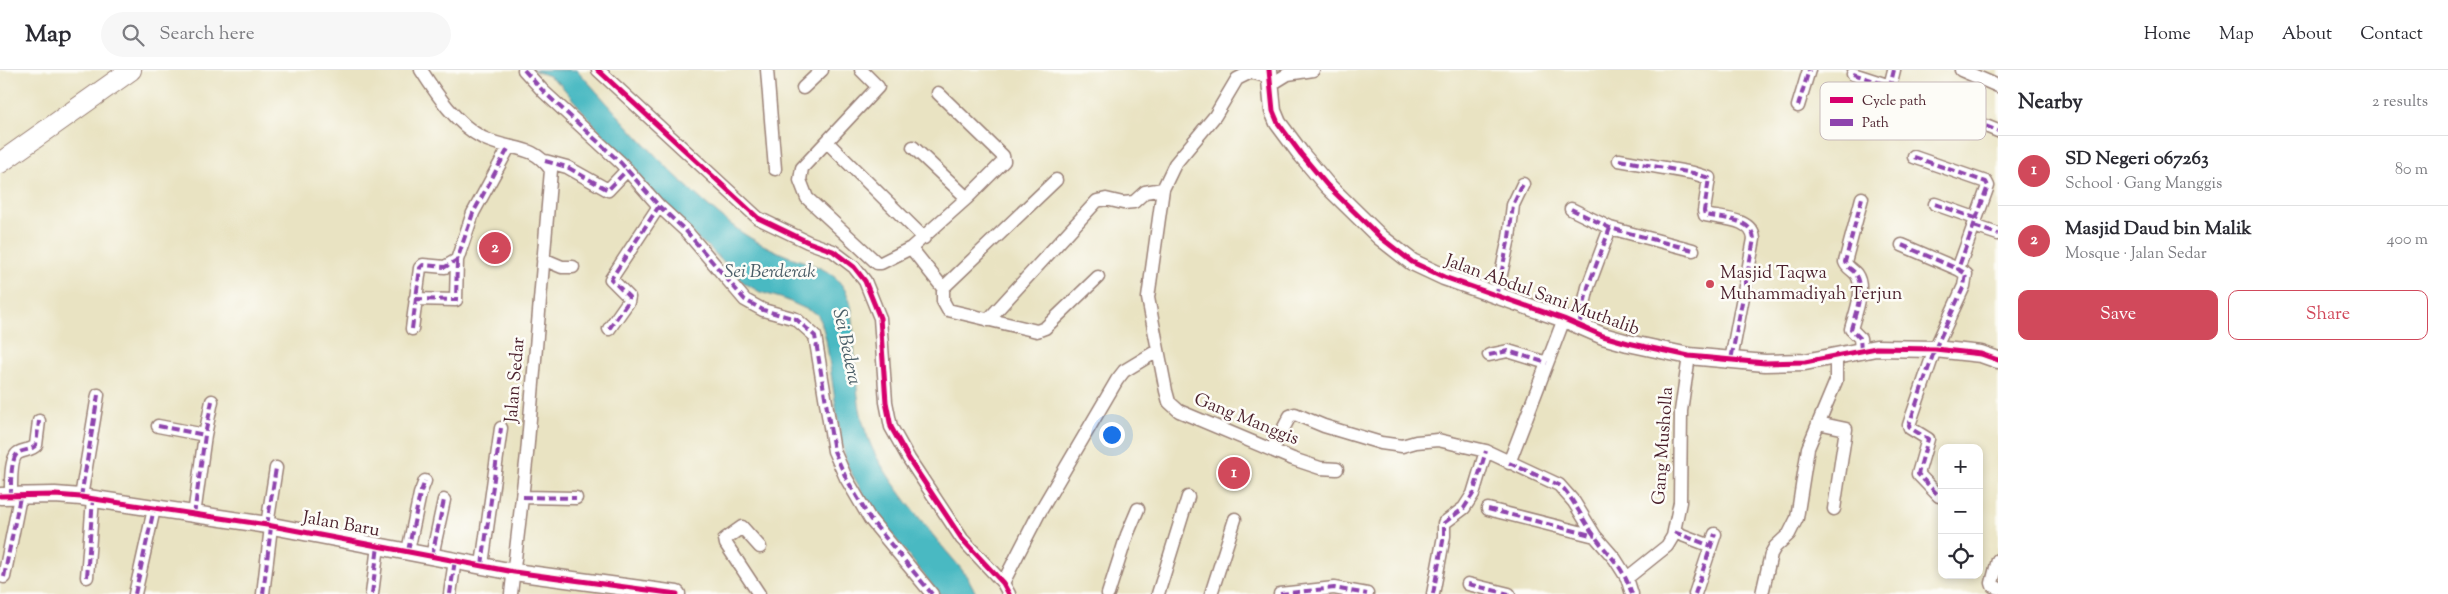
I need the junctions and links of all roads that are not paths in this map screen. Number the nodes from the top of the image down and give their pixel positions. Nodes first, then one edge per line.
1 (131, 70) edge
2 (421, 70) edge
3 (524, 70) edge
4 (598, 70) edge
5 (767, 70) edge
6 (822, 70) edge
7 (862, 70) edge
8 (1313, 70) edge
9 (1809, 70) edge
10 (1961, 70) edge
11 (1853, 74) dead end
12 (1269, 77) edge
13 (1878, 82) edge
14 (1998, 86) edge
15 (803, 88) dead end
16 (938, 93) dead end
17 (1798, 106) dead end
18 (1986, 126) edge
19 (1998, 131) edge
20 (827, 142) junction
21 (913, 147) dead end
22 (509, 148) junction
23 (1914, 157) dead end
24 (1619, 160) dead end
25 (0, 163) edge
26 (548, 165) junction
27 (775, 169) dead end
28 (627, 170) junction
29 (1056, 180) dead end
30 (1523, 184) dead end
31 (1163, 189) junction
32 (967, 198) junction
33 (1862, 198) dead end
34 (1935, 204) dead end
35 (659, 206) junction
36 (1571, 209) dead end
37 (1974, 222) junction
38 (1610, 228) junction
39 (1998, 234) edge
40 (924, 238) junction
41 (1902, 244) dead end
42 (911, 248) junction
43 (1693, 250) dead end
44 (543, 259) junction
45 (458, 260) junction
46 (573, 267) dead end
47 (1958, 269) junction
48 (1098, 277) dead end
49 (943, 288) junction
50 (1496, 297) junction
51 (415, 298) junction
52 (1564, 319) junction
53 (988, 320) junction
54 (1579, 326) junction
55 (412, 329) dead end
56 (609, 330) dead end
57 (1935, 349) junction
58 (1861, 350) junction
59 (1157, 351) junction
60 (1489, 355) dead end
61 (1689, 356) junction
62 (1836, 356) junction
63 (1731, 360) junction
64 (1998, 360) edge
65 (1547, 363) junction
66 (98, 395) dead end
67 (212, 401) dead end
68 (39, 421) dead end
69 (1818, 423) junction
70 (158, 426) dead end
71 (501, 428) dead end
72 (205, 435) junction
73 (1272, 450) junction
74 (1486, 451) junction
75 (1509, 463) junction
76 (276, 468) dead end
77 (1337, 469) dead end
78 (425, 481) dead end
79 (1938, 496) dead end
80 (10, 497) edge
81 (523, 497) junction
82 (1188, 497) dead end
83 (87, 498) junction
84 (576, 498) dead end
85 (444, 500) dead end
86 (154, 509) junction
87 (1138, 509) dead end
88 (1488, 509) dead end
89 (1834, 509) dead end
90 (194, 515) junction
91 (1235, 519) dead end
92 (269, 526) junction
93 (1674, 532) junction
94 (1595, 536) junction
95 (378, 546) junction
96 (760, 547) dead end
97 (408, 551) junction
98 (432, 556) junction
99 (455, 560) junction
100 (1998, 560) edge
101 (482, 566) junction
102 (514, 572) junction
103 (4, 577) dead end
104 (87, 577) dead end
105 (1627, 578) junction
106 (1468, 584) dead end
107 (1006, 588) edge
108 (1998, 588) edge
109 (134, 594) edge
110 (263, 594) edge
111 (372, 594) edge
112 (450, 594) edge
113 (511, 594) edge
114 (677, 594) edge
115 (759, 594) edge
116 (932, 594) edge
117 (1108, 594) edge
118 (1158, 594) edge
119 (1210, 594) edge
120 (1280, 594) edge
121 (1367, 594) edge
122 (1434, 594) edge
123 (1509, 594) edge
124 (1632, 594) edge
125 (1695, 594) edge
126 (1762, 594) edge

1 - 25 main road
2 - 22 street
3 - 28 street
4 - 107 street
5 - 27 street
6 - 15 street
7 - 20 street
8 - 12 street
9 - 17 street
10 - 14 street
11 - 13 street
12 - 31 street, Gang Manggis
12 - 50 street, Jalan Abdul Sani Muthalib
16 - 32 street
18 - 19 street
20 - 40 street
20 - 42 street
21 - 32 street
22 - 26 street
22 - 45 street
23 - 37 street
24 - 63 street
26 - 28 street
26 - 44 street, Jalan Sedar
28 - 35 street
29 - 49 street
30 - 50 street
31 - 53 street
31 - 59 street, Gang Manggis
32 - 40 street
33 - 58 street
34 - 37 street
35 - 56 street
35 - 116 street
36 - 38 street
37 - 39 street
37 - 47 street
38 - 43 street
38 - 54 street
40 - 42 street
41 - 47 street
42 - 49 street
44 - 46 street
44 - 81 street, Jalan Sedar
45 - 51 street
45 - 51 street
47 - 57 street
48 - 53 street
49 - 53 street
50 - 52 street, Jalan Abdul Sani Muthalib
51 - 55 street
52 - 54 street, Jalan Abdul Sani Muthalib
52 - 65 street
54 - 61 street, Jalan Abdul Sani Muthalib
57 - 58 street, Jalan Abdul Sani Muthalib
57 - 64 street, Jalan Abdul Sani Muthalib
57 - 79 street
58 - 62 street, Jalan Abdul Sani Muthalib
59 - 73 street, Gang Manggis
59 - 107 street
60 - 65 street
61 - 63 street, Jalan Abdul Sani Muthalib
61 - 93 street, Gang Musholla
62 - 63 street, Jalan Abdul Sani Muthalib
62 - 69 street
65 - 75 street
66 - 83 street
67 - 72 street
68 - 80 street
69 - 89 street
69 - 126 street
70 - 72 street
71 - 101 street
72 - 90 street
73 - 74 street
73 - 77 street, Gang Manggis
74 - 75 street
74 - 122 street
75 - 94 street
76 - 92 street
78 - 97 street
80 - 83 street, Jalan Baru
80 - 103 street
81 - 84 street
81 - 102 street, Jalan Sedar
82 - 118 street
83 - 86 street, Jalan Baru
83 - 104 street
85 - 98 street
86 - 90 street, Jalan Baru
86 - 109 street
87 - 117 street
88 - 94 street
90 - 92 street, Jalan Baru
91 - 119 street
92 - 95 street, Jalan Baru
92 - 110 street
93 - 105 street, Gang Musholla
93 - 125 street
94 - 105 street
95 - 97 street, Jalan Baru
95 - 111 street
96 - 115 street
97 - 98 street, Jalan Baru
98 - 99 street, Jalan Baru
99 - 101 street, Jalan Baru
99 - 112 street
100 - 108 street
101 - 102 street, Jalan Baru
102 - 113 street, Jalan Sedar
102 - 114 street, Jalan Baru
105 - 124 street
106 - 123 street
120 - 121 street

